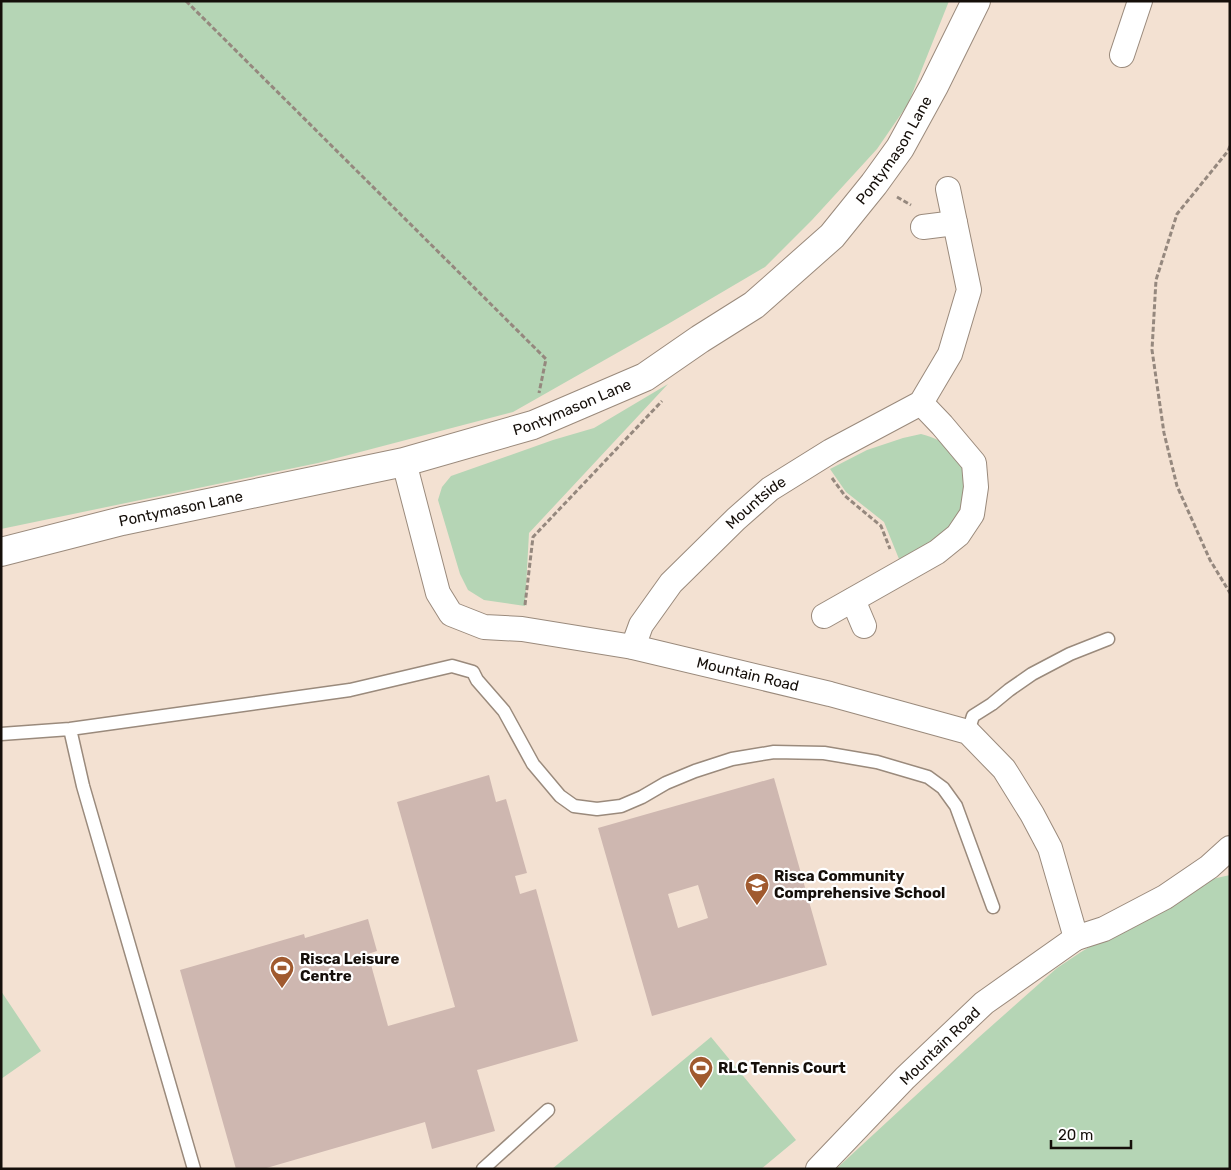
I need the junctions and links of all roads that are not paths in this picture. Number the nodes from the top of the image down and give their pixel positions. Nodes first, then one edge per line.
1 (976, 1) edge
2 (1140, 1) edge
3 (1122, 55) dead end
4 (948, 189) road end
5 (955, 223) junction
6 (923, 227) dead end
7 (921, 403) junction
8 (404, 462) junction
9 (1, 552) edge
10 (853, 600) junction
11 (824, 616) dead end
12 (864, 626) dead end
13 (1108, 639) dead end
14 (633, 647) junction
15 (70, 730) junction
16 (968, 732) junction
17 (1, 734) edge
18 (1230, 848) edge
19 (992, 907) dead end
20 (1076, 938) junction
21 (548, 1110) dead end
22 (194, 1169) edge
23 (482, 1169) edge
24 (818, 1169) edge

1 - 8 street, Pontymason Lane
2 - 3 street
4 - 5 street
5 - 6 street
5 - 7 street
7 - 10 street
7 - 14 street, Mountside
8 - 9 street, Pontymason Lane
8 - 14 street, Mountain Road
10 - 11 street
10 - 12 street
13 - 16 lane
14 - 16 street, Mountain Road
15 - 17 lane
15 - 19 lane
15 - 22 lane
16 - 20 street
18 - 20 street, Mountain Road
20 - 24 street, Mountain Road
21 - 23 lane

